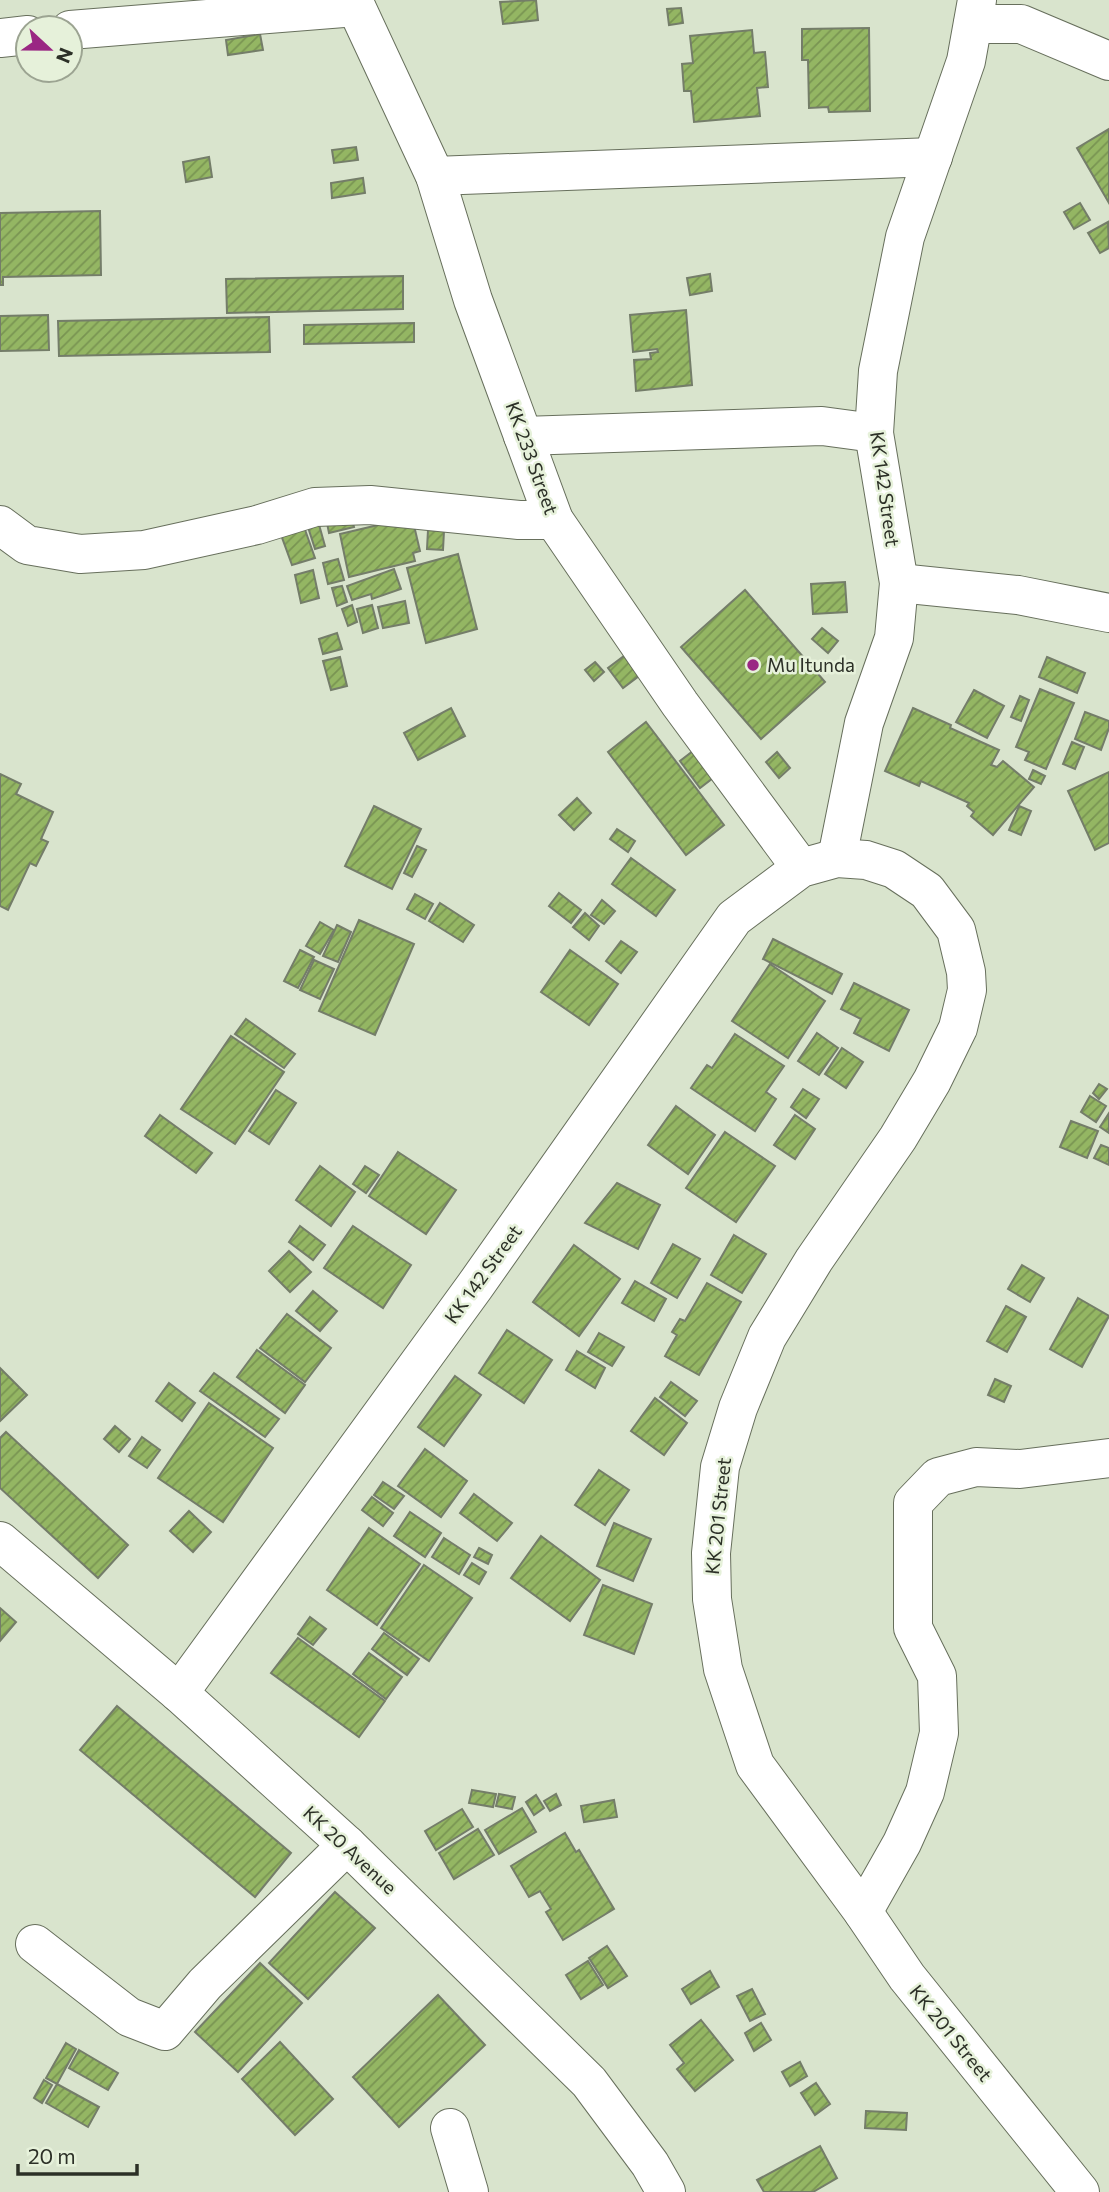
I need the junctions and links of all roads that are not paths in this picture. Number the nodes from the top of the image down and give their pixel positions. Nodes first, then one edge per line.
1 (354, 4) edge
2 (975, 12) edge
3 (84, 29) edge
4 (1109, 61) edge
5 (933, 157) junction
6 (435, 176) junction
7 (874, 433) junction
8 (523, 436) junction
9 (554, 520) junction
10 (0, 525) edge
11 (899, 583) junction
12 (1109, 613) edge
13 (837, 858) junction
14 (801, 868) junction
15 (1109, 1458) edge
16 (0, 1541) edge
17 (178, 1693) junction
18 (347, 1845) junction
19 (863, 1912) junction
20 (35, 1944) dead end
21 (450, 2128) dead end
22 (469, 2192) edge
23 (666, 2192) edge
24 (1080, 2192) edge

1 - 3 street
1 - 6 street, KK 233 Street
2 - 4 street
2 - 5 street, KK 142 Street
5 - 6 street
5 - 7 street, KK 142 Street
6 - 8 street, KK 233 Street
7 - 8 street
7 - 11 street, KK 142 Street
8 - 9 street, KK 233 Street
9 - 10 street
9 - 14 street, KK 233 Street
11 - 12 street
11 - 13 street, KK 142 Street
13 - 14 street, KK 201 Street
13 - 19 street, KK 201 Street
14 - 17 street, KK 142 Street
15 - 19 street
16 - 17 street, KK 20 Avenue
17 - 18 street, KK 20 Avenue
18 - 20 street
18 - 23 street, KK 20 Avenue
19 - 24 street, KK 201 Street
21 - 22 street

